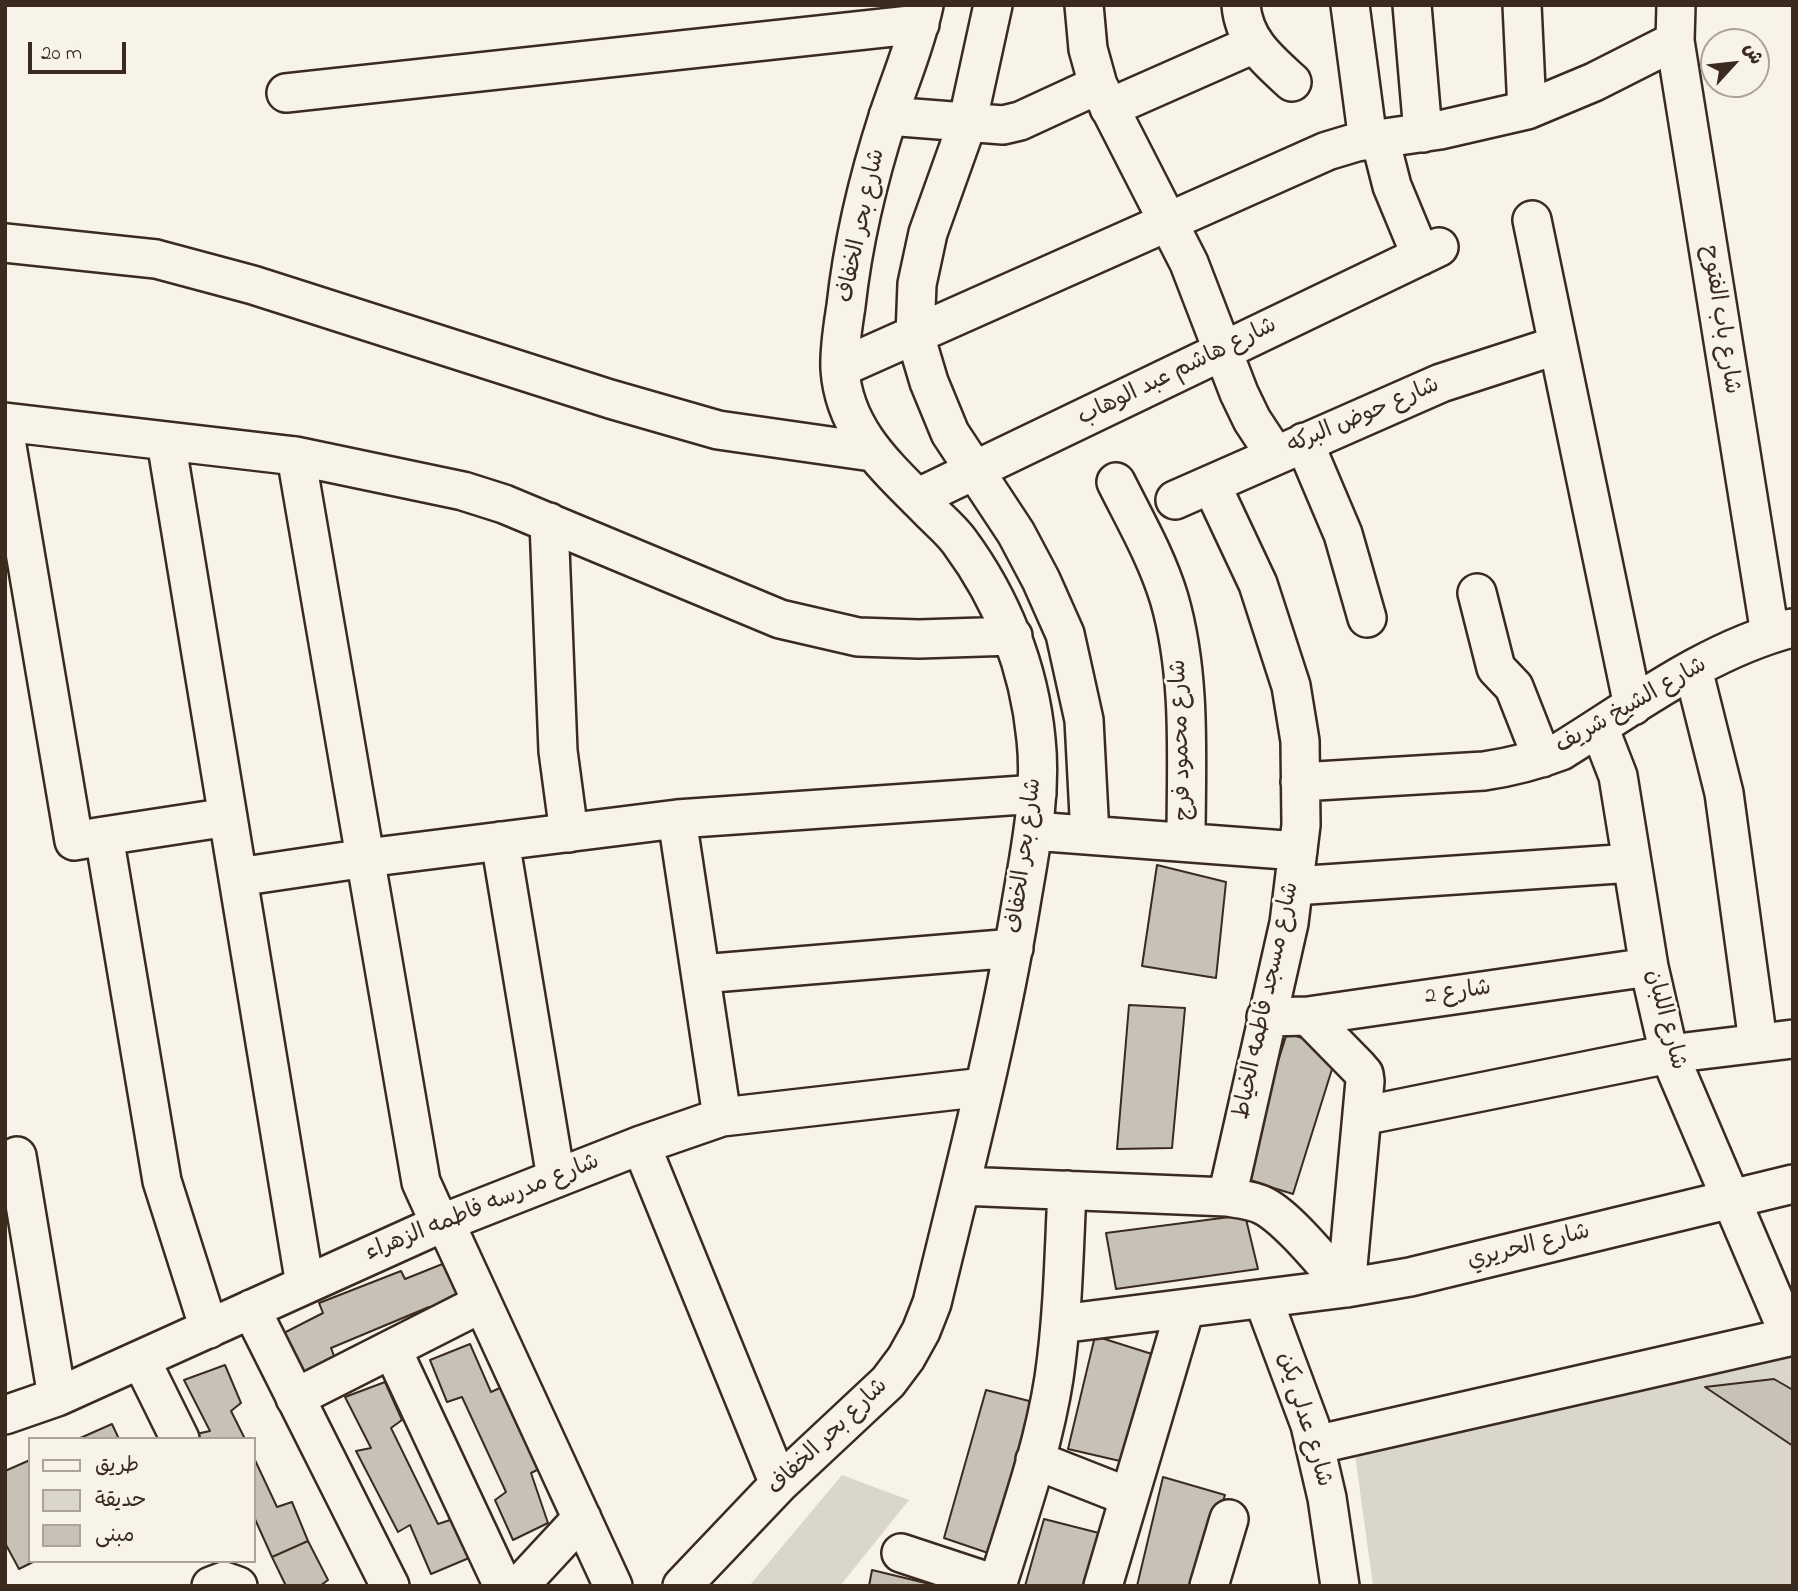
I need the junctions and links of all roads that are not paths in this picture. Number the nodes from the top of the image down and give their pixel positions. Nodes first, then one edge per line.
1 (993, 5) edge
2 (1084, 5) edge
3 (1241, 5) edge
4 (1350, 5) edge
5 (1412, 5) edge
6 (1522, 5) edge
7 (922, 14) edge
8 (1675, 23) edge
9 (1254, 44) junction
10 (1292, 82) dead end
11 (286, 93) dead end
12 (1104, 97) junction
13 (1527, 110) junction
14 (888, 116) junction
15 (967, 124) junction
16 (1423, 133) junction
17 (1374, 140) junction
18 (1169, 220) junction
19 (1532, 220) dead end
20 (5, 243) edge
21 (915, 335) junction
22 (1558, 345) junction
23 (1222, 351) junction
24 (840, 368) junction
25 (5, 422) edge
26 (5, 434) edge
27 (166, 441) junction
28 (1289, 449) junction
29 (872, 452) junction
30 (296, 456) junction
31 (975, 470) junction
32 (1116, 482) dead end
33 (1211, 484) junction
34 (917, 498) junction
35 (1175, 500) dead end
36 (549, 522) junction
37 (1477, 593) dead end
38 (1367, 618) dead end
39 (1781, 631) edge
40 (1013, 636) junction
41 (1693, 669) junction
42 (1633, 706) junction
43 (1599, 727) junction
44 (1542, 758) junction
45 (1300, 782) junction
46 (1038, 794) junction
47 (228, 817) junction
48 (677, 819) junction
49 (1033, 831) junction
50 (569, 833) junction
51 (1090, 835) junction
52 (104, 836) junction
53 (500, 841) junction
54 (1186, 842) junction
55 (366, 858) junction
56 (1632, 863) junction
57 (1296, 868) junction
58 (238, 877) junction
59 (1014, 948) junction
60 (1649, 967) junction
61 (701, 974) junction
62 (1308, 1016) junction
63 (1266, 1017) junction
64 (1775, 1040) edge
65 (1669, 1054) junction
66 (984, 1087) junction
67 (1362, 1116) junction
68 (722, 1117) junction
69 (641, 1145) junction
70 (17, 1156) dead end
71 (556, 1178) junction
72 (1793, 1184) edge
73 (961, 1186) junction
74 (1067, 1190) junction
75 (1227, 1197) junction
76 (1730, 1199) junction
77 (442, 1223) junction
78 (305, 1285) junction
79 (1346, 1288) junction
80 (1263, 1299) junction
81 (482, 1303) junction
82 (1185, 1309) junction
83 (251, 1310) junction
84 (1060, 1324) junction
85 (209, 1329) junction
86 (1791, 1337) edge
87 (392, 1349) junction
88 (141, 1360) junction
89 (57, 1397) junction
90 (295, 1398) junction
91 (5, 1415) edge
92 (179, 1437) edge
93 (1315, 1445) junction
94 (1035, 1460) junction
95 (779, 1485) junction
96 (1129, 1497) junction
97 (582, 1518) junction
98 (1229, 1519) dead end
99 (901, 1552) dead end
100 (997, 1585) edge
101 (211, 1586) edge
102 (238, 1586) edge
103 (390, 1586) edge
104 (503, 1586) edge
105 (519, 1586) edge
106 (613, 1586) edge
107 (682, 1586) edge
108 (1103, 1586) edge
109 (1209, 1586) edge
110 (1340, 1586) edge

1 - 15 street
2 - 12 street
3 - 9 street
4 - 17 street
5 - 16 street
6 - 13 street
7 - 11 street
7 - 14 street, شارع بحر الخفاف
8 - 13 street
8 - 39 street, شارع باب الفتوح
9 - 10 street
9 - 12 street
12 - 15 street
12 - 18 street
13 - 16 street
14 - 15 street
14 - 24 street, شارع بحر الخفاف
15 - 21 street
16 - 17 street
17 - 18 street
17 - 23 street, شارع هاشم عبد الوهاب
18 - 21 street
18 - 23 street
19 - 22 street
20 - 29 street
21 - 24 street
21 - 31 street
22 - 28 street, شارع حوض البركه
22 - 42 street
23 - 28 street
23 - 31 street, شارع هاشم عبد الوهاب
24 - 29 street, شارع بحر الخفاف
25 - 27 street
26 - 52 street
27 - 30 street
27 - 47 street
28 - 33 street, شارع حوض البركه
28 - 38 street
29 - 34 street, شارع بحر الخفاف
30 - 36 street
30 - 55 street
31 - 34 street, شارع هاشم عبد الوهاب
31 - 51 street
32 - 54 street, شارع محمود فرج
33 - 35 street, شارع حوض البركه
33 - 45 street, شارع مسجد فاطمه الخياط
34 - 40 street, شارع بحر الخفاف
36 - 40 street
36 - 50 street
37 - 44 street
39 - 41 street, شارع الشيخ شريف
40 - 46 street, شارع بحر الخفاف
41 - 42 street, شارع الشيخ شريف
41 - 64 street
42 - 43 street, شارع الشيخ شريف
43 - 44 street, شارع الشيخ شريف
43 - 56 street, شارع اللبان
44 - 45 street, شارع الشيخ شريف
45 - 57 street, شارع مسجد فاطمه الخياط
46 - 48 street
46 - 49 street, شارع بحر الخفاف
47 - 52 street
47 - 58 street
48 - 50 street
48 - 61 street
49 - 51 street
49 - 59 street, شارع بحر الخفاف
50 - 53 street
51 - 54 street
52 - 85 street
53 - 55 street
53 - 71 street
54 - 57 street
55 - 58 street
55 - 77 street
56 - 57 street
56 - 60 street, شارع اللبان
57 - 63 street, شارع مسجد فاطمه الخياط
58 - 78 street
59 - 61 street
59 - 66 street, شارع بحر الخفاف
60 - 62 street, شارع 2
60 - 65 street, شارع اللبان
61 - 68 street
62 - 63 street, شارع 2
62 - 67 street
63 - 75 street, شارع مسجد فاطمه الخياط
64 - 65 street
65 - 67 street
65 - 76 street, شارع اللبان
66 - 68 street, شارع مدرسه فاطمه الزهراء
66 - 73 street, شارع بحر الخفاف
67 - 79 street
68 - 69 street, شارع مدرسه فاطمه الزهراء
69 - 71 street, شارع مدرسه فاطمه الزهراء
69 - 95 street
70 - 89 street
71 - 77 street, شارع مدرسه فاطمه الزهراء
72 - 76 street, شارع الحريري
73 - 74 street
73 - 95 street, شارع بحر الخفاف
74 - 75 street
74 - 84 street
75 - 79 street
76 - 79 street, شارع الحريري
76 - 86 street, شارع اللبان
77 - 78 street, شارع مدرسه فاطمه الزهراء
77 - 81 street
78 - 83 street, شارع مدرسه فاطمه الزهراء
79 - 80 street, شارع الحريري
80 - 82 street, شارع الحريري
80 - 93 street, شارع عدلى يكن
81 - 87 street
81 - 97 street
82 - 84 street, شارع الحريري
82 - 96 street
83 - 85 street, شارع مدرسه فاطمه الزهراء
83 - 90 street
84 - 94 street
85 - 88 street, شارع مدرسه فاطمه الزهراء
86 - 93 street
87 - 90 street
87 - 104 street
88 - 89 street, شارع مدرسه فاطمه الزهراء
88 - 92 street
89 - 91 street, شارع مدرسه فاطمه الزهراء
90 - 103 street
93 - 110 street, شارع عدلى يكن
94 - 96 street
94 - 100 street
95 - 107 street, شارع بحر الخفاف
96 - 108 street
97 - 105 street
97 - 106 street
98 - 109 street
99 - 100 street
101 - 102 street

